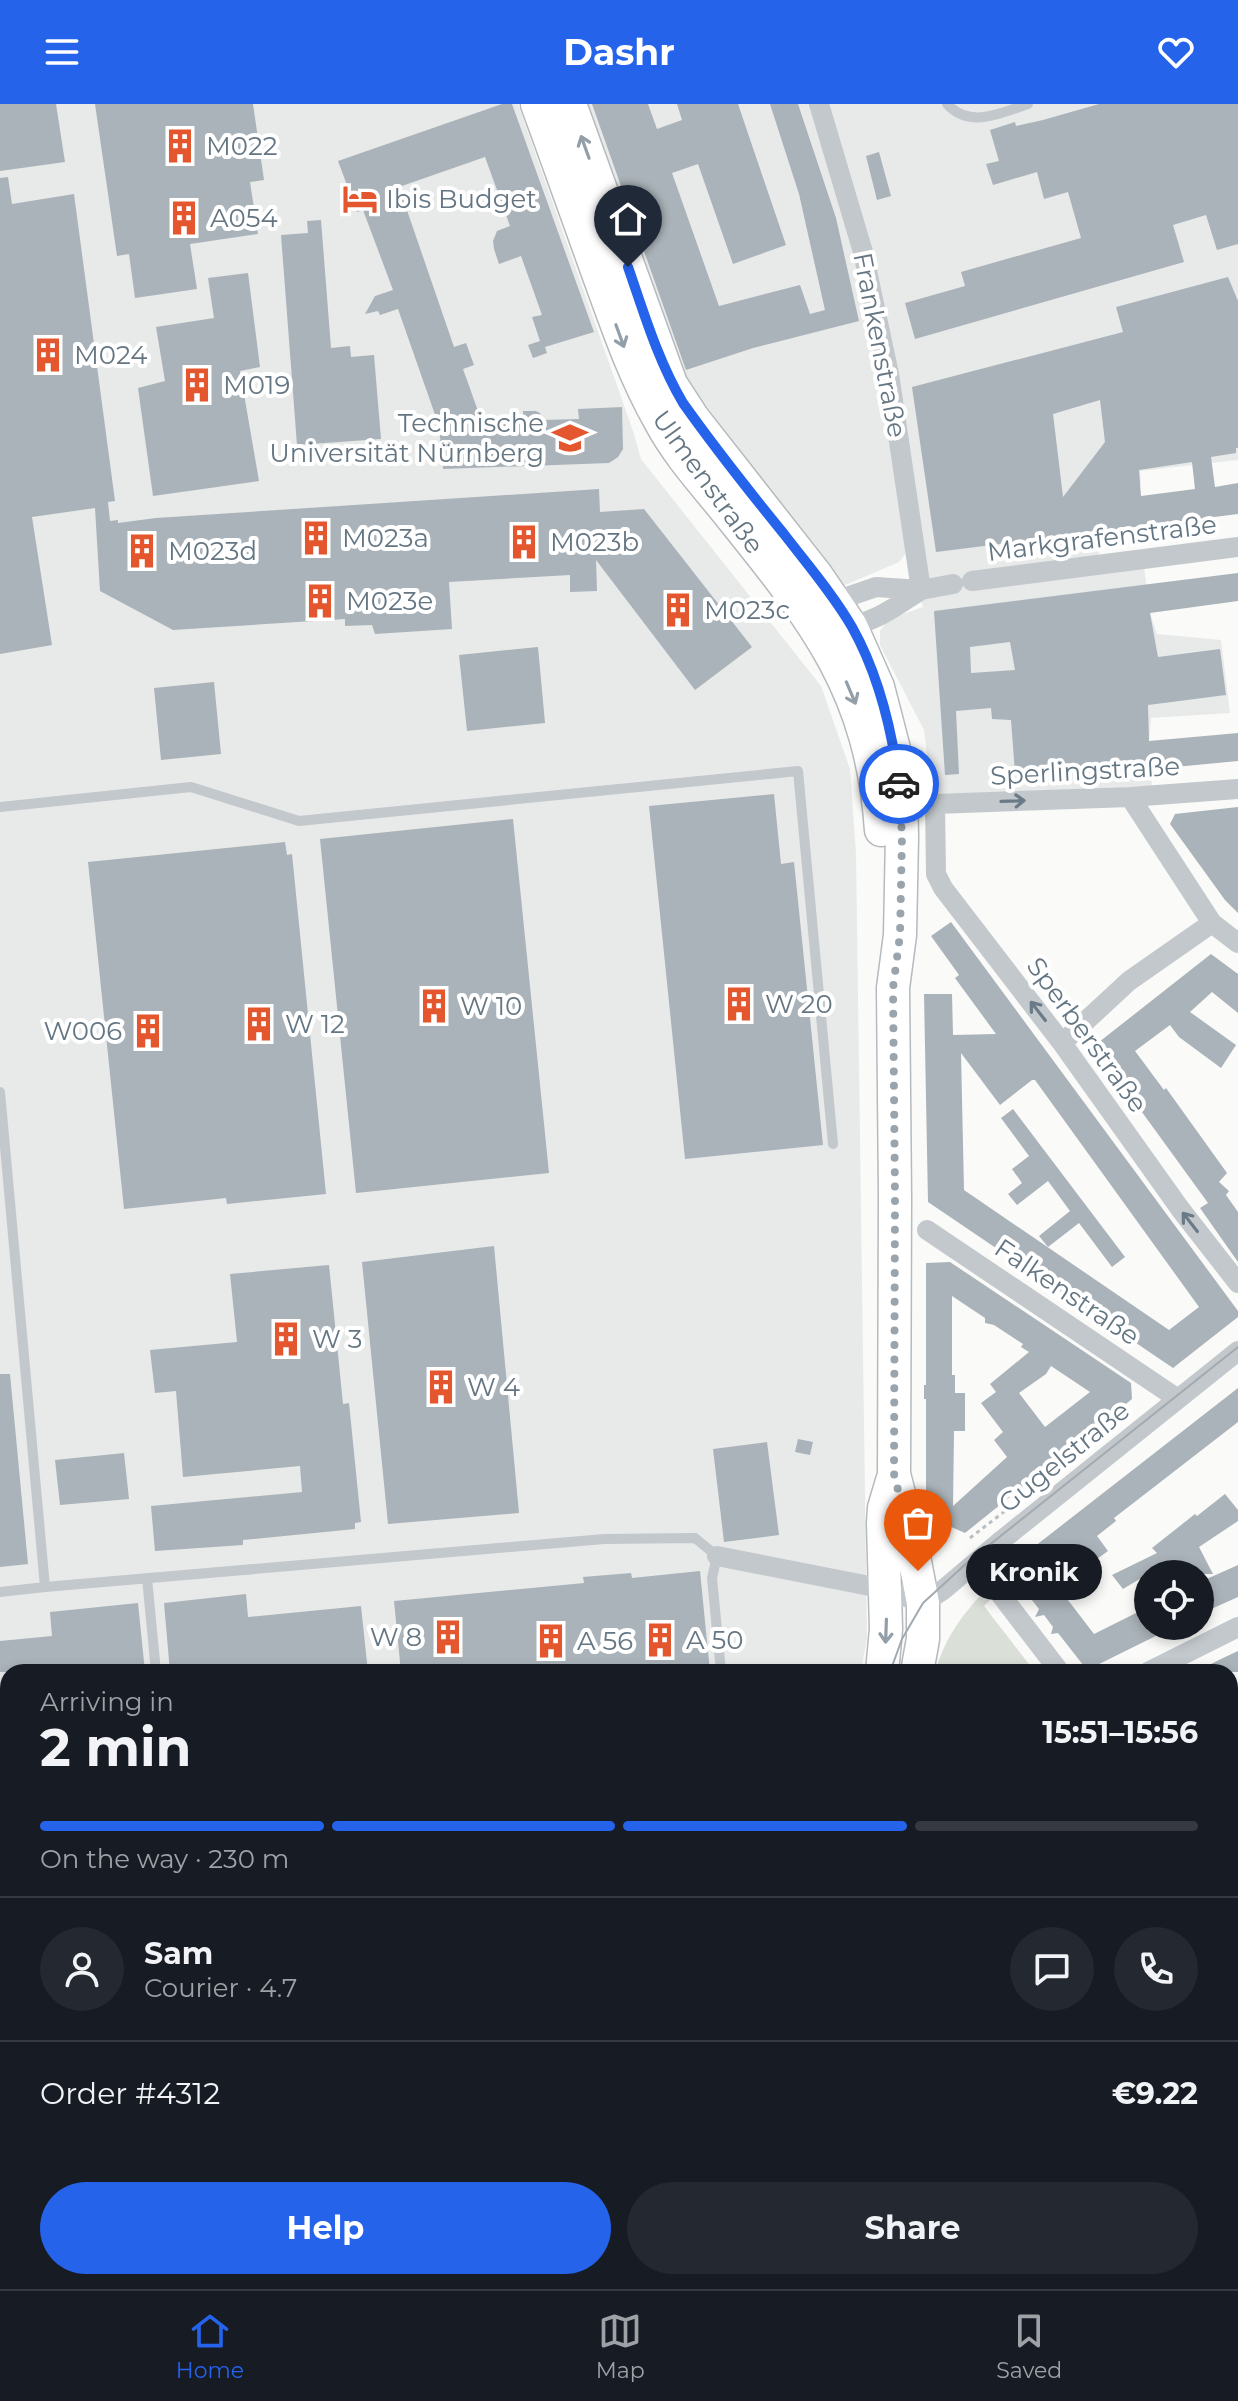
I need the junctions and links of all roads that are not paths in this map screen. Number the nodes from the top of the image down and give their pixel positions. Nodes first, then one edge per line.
1 (537, 104) edge
2 (570, 104) edge
3 (819, 104) edge
4 (947, 104) edge
5 (1028, 104) edge
6 (1238, 547) edge
7 (921, 590) junction
8 (834, 618) junction
9 (1238, 789) edge
10 (1130, 797) junction
11 (935, 804) joint
12 (0, 807) edge
13 (1212, 923) junction
14 (1238, 943) edge
15 (1062, 1043) junction
16 (0, 1092) edge
17 (833, 1144) dead end
18 (927, 1230) dead end
19 (1238, 1283) edge
20 (1238, 1351) edge
21 (1178, 1399) junction
22 (894, 1474) junction
23 (717, 1556) junction
24 (147, 1578) junction
25 (994, 1586) dead end
26 (45, 1587) junction
27 (885, 1589) junction
28 (0, 1592) edge
29 (923, 1603) junction
30 (1238, 1627) edge
31 (155, 1664) edge
32 (720, 1664) edge
33 (883, 1664) edge
34 (918, 1664) edge
35 (1054, 1664) edge
36 (1164, 1664) edge

1 -> 8 main road, Ulmenstraße
8 -> 2 main road, Ulmenstraße
3 - 7 street, Frankenstraße
4 - 5 lane
6 - 7 street, Markgrafenstraße
7 - 8 street, Markgrafenstraße
7 - 8 street, Markgrafenstraße
8 - 22 main road
9 - 10 street, Sperlingstraße
11 -> 10 street, Sperlingstraße
10 - 13 street
15 -> 11 street, Sperberstraße
12 - 17 lane
13 - 14 street
13 - 15 street
19 -> 15 street, Sperberstraße
16 - 26 lane
18 - 21 street, Falkenstraße
20 - 21 street, Gugelstraße
21 - 29 street, Gugelstraße
22 - 27 main road
22 - 29 main road
23 - 24 lane
23 - 27 street
23 - 32 lane
24 - 26 lane
24 - 31 lane
25 - 35 street
26 - 28 lane
27 - 29 street
27 -> 33 main road
29 - 34 main road
30 - 36 street

